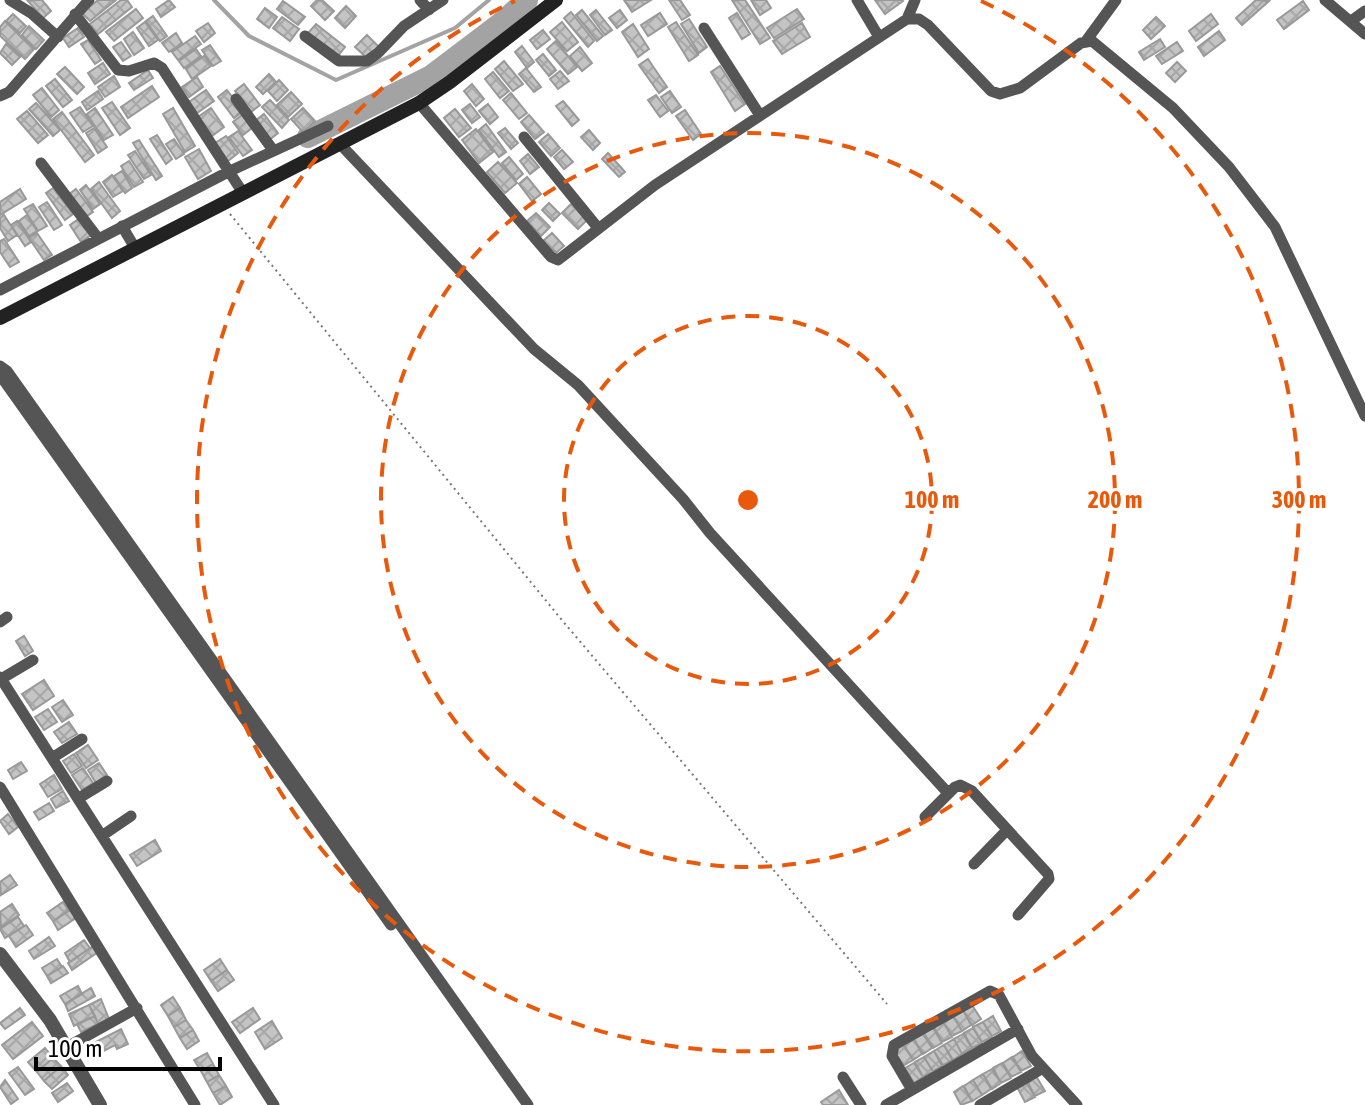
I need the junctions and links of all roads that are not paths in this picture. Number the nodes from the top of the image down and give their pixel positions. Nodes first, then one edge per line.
1 (10, 0) edge
2 (89, 0) edge
3 (420, 0) edge
4 (443, 0) edge
5 (556, 0) edge
6 (857, 0) edge
7 (915, 0) edge
8 (1116, 0) edge
9 (1325, 0) edge
10 (429, 10) junction
11 (1365, 11) edge
12 (75, 14) junction
13 (907, 19) junction
14 (1351, 21) junction
15 (704, 28) dead end
16 (1365, 34) edge
17 (305, 36) dead end
18 (58, 37) junction
19 (879, 37) junction
20 (1086, 41) junction
21 (0, 96) edge
22 (236, 99) dead end
23 (419, 103) junction
24 (759, 114) junction
25 (328, 126) dead end
26 (524, 137) dead end
27 (340, 144) junction
28 (273, 150) junction
29 (41, 163) dead end
30 (231, 172) junction
31 (241, 190) junction
32 (123, 228) junction
33 (598, 228) junction
34 (98, 238) junction
35 (133, 245) junction
36 (0, 290) edge
37 (0, 318) edge
38 (0, 366) edge
39 (0, 375) edge
40 (1365, 416) edge
41 (33, 660) dead end
42 (1, 678) edge
43 (82, 739) dead end
44 (52, 758) junction
45 (107, 781) dead end
46 (0, 787) edge
47 (948, 793) junction
48 (79, 798) junction
49 (131, 816) dead end
50 (925, 817) dead end
51 (1006, 831) junction
52 (103, 835) junction
53 (974, 864) dead end
54 (1018, 915) dead end
55 (0, 954) edge
56 (137, 1008) junction
57 (1018, 1029) junction
58 (67, 1047) junction
59 (1043, 1068) junction
60 (843, 1077) dead end
61 (912, 1090) junction
62 (1074, 1104) edge
63 (100, 1105) edge
64 (195, 1105) edge
65 (274, 1105) edge
66 (519, 1105) edge
67 (528, 1105) edge
68 (861, 1105) edge
69 (886, 1105) edge
70 (980, 1105) edge

1 - 18 street
2 - 12 street
3 - 10 street
4 - 10 street
5 - 23 main road
6 - 19 street
7 - 13 street
8 - 20 street
9 - 14 street
10 - 17 street
11 - 14 street
12 - 18 street
12 - 30 street
13 - 19 street
13 - 20 street
14 - 16 street
15 - 24 street
18 - 21 street
19 - 24 street
20 - 40 street
22 - 28 street
23 - 27 main road
23 - 33 street
24 - 33 street
25 - 28 street
26 - 33 street
27 - 31 main road
27 - 47 street
28 - 30 street
29 - 34 street
30 - 31 street
30 - 32 street
31 - 35 main road
32 - 34 street
32 - 35 street
34 - 36 street
35 - 37 main road
38 - 67 street
39 - 66 street
41 - 42 street
42 - 44 street
43 - 44 street
44 - 48 street
45 - 48 street
46 - 56 street
47 - 50 street
47 - 51 street
48 - 52 street
49 - 52 street
51 - 53 street
51 - 54 street
52 - 65 street
55 - 58 street
56 - 58 street
56 - 64 street
57 - 59 street
57 - 61 street
57 - 61 street
58 - 63 street
59 - 62 street
59 - 70 street
60 - 68 street
61 - 69 street

